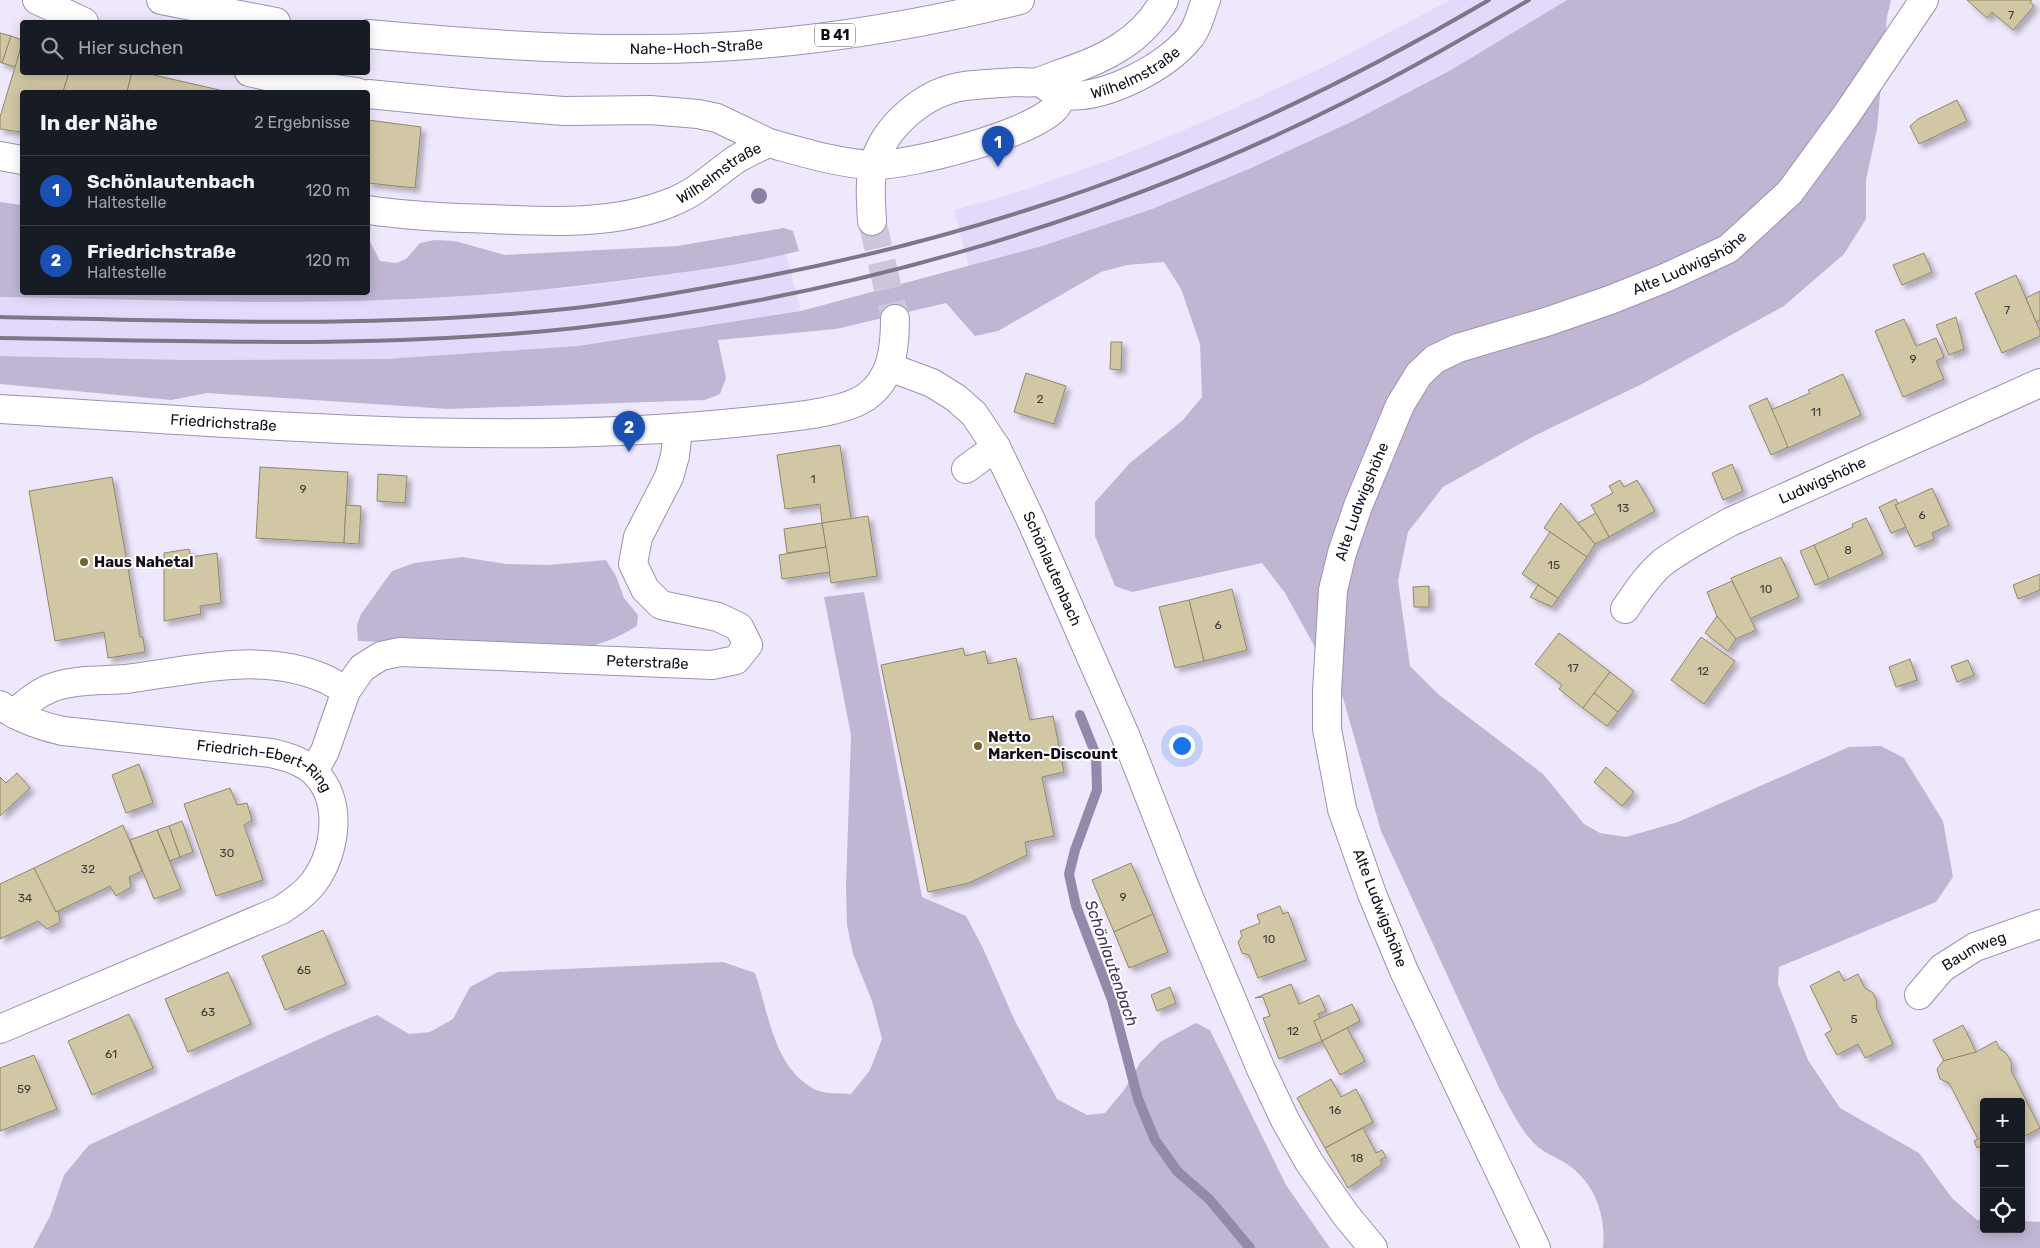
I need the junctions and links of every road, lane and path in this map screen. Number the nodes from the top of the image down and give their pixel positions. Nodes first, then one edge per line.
1 (37, 0) edge
2 (161, 0) edge
3 (1020, 0) edge
4 (1164, 0) edge
5 (1206, 0) edge
6 (1924, 0) edge
7 (80, 20) edge
8 (266, 20) edge
9 (370, 34) edge
10 (261, 75) edge
11 (1036, 82) junction
12 (343, 90) edge
13 (370, 94) edge
14 (1063, 95) junction
15 (769, 142) junction
16 (0, 156) edge
17 (20, 160) edge
18 (874, 165) junction
19 (370, 210) edge
20 (872, 220) tunnel mouth
21 (895, 319) tunnel mouth
22 (889, 367) junction
23 (2040, 383) edge
24 (0, 408) edge
25 (678, 429) junction
26 (996, 447) junction
27 (966, 469) dead end
28 (1626, 609) dead end
29 (346, 691) junction
30 (7, 710) edge
31 (314, 771) junction
32 (2040, 924) edge
33 (1919, 995) dead end
34 (0, 1029) edge
35 (1373, 1248) edge
36 (1536, 1248) edge

1 - 7 street
2 - 8 street
3 - 9 street, Nahe-Hoch-Straße / B 41
4 - 11 street, Wilhelmstraße
5 - 14 street, Wilhelmstraße
6 - 36 street, Alte Ludwigshöhe
10 - 12 street
11 - 14 street, Wilhelmstraße
11 - 18 street, Wilhelmstraße
13 - 15 street
14 - 18 street
15 - 18 street, Wilhelmstraße
15 - 19 street, Wilhelmstraße
16 - 17 street
18 - 20 street
21 - 22 street, Friedrichstraße
22 - 25 street, Friedrichstraße
22 - 26 street, Schönlautenbach
23 - 28 street, Ludwigshöhe
24 - 25 street, Friedrichstraße
25 - 29 street, Peterstraße
26 - 27 street
26 - 35 street, Schönlautenbach
29 - 30 street
29 - 31 street, Peterstraße
30 - 31 street, Friedrich-Ebert-Ring
31 - 34 street, Friedrich-Ebert-Ring
32 - 33 street, Baumweg

